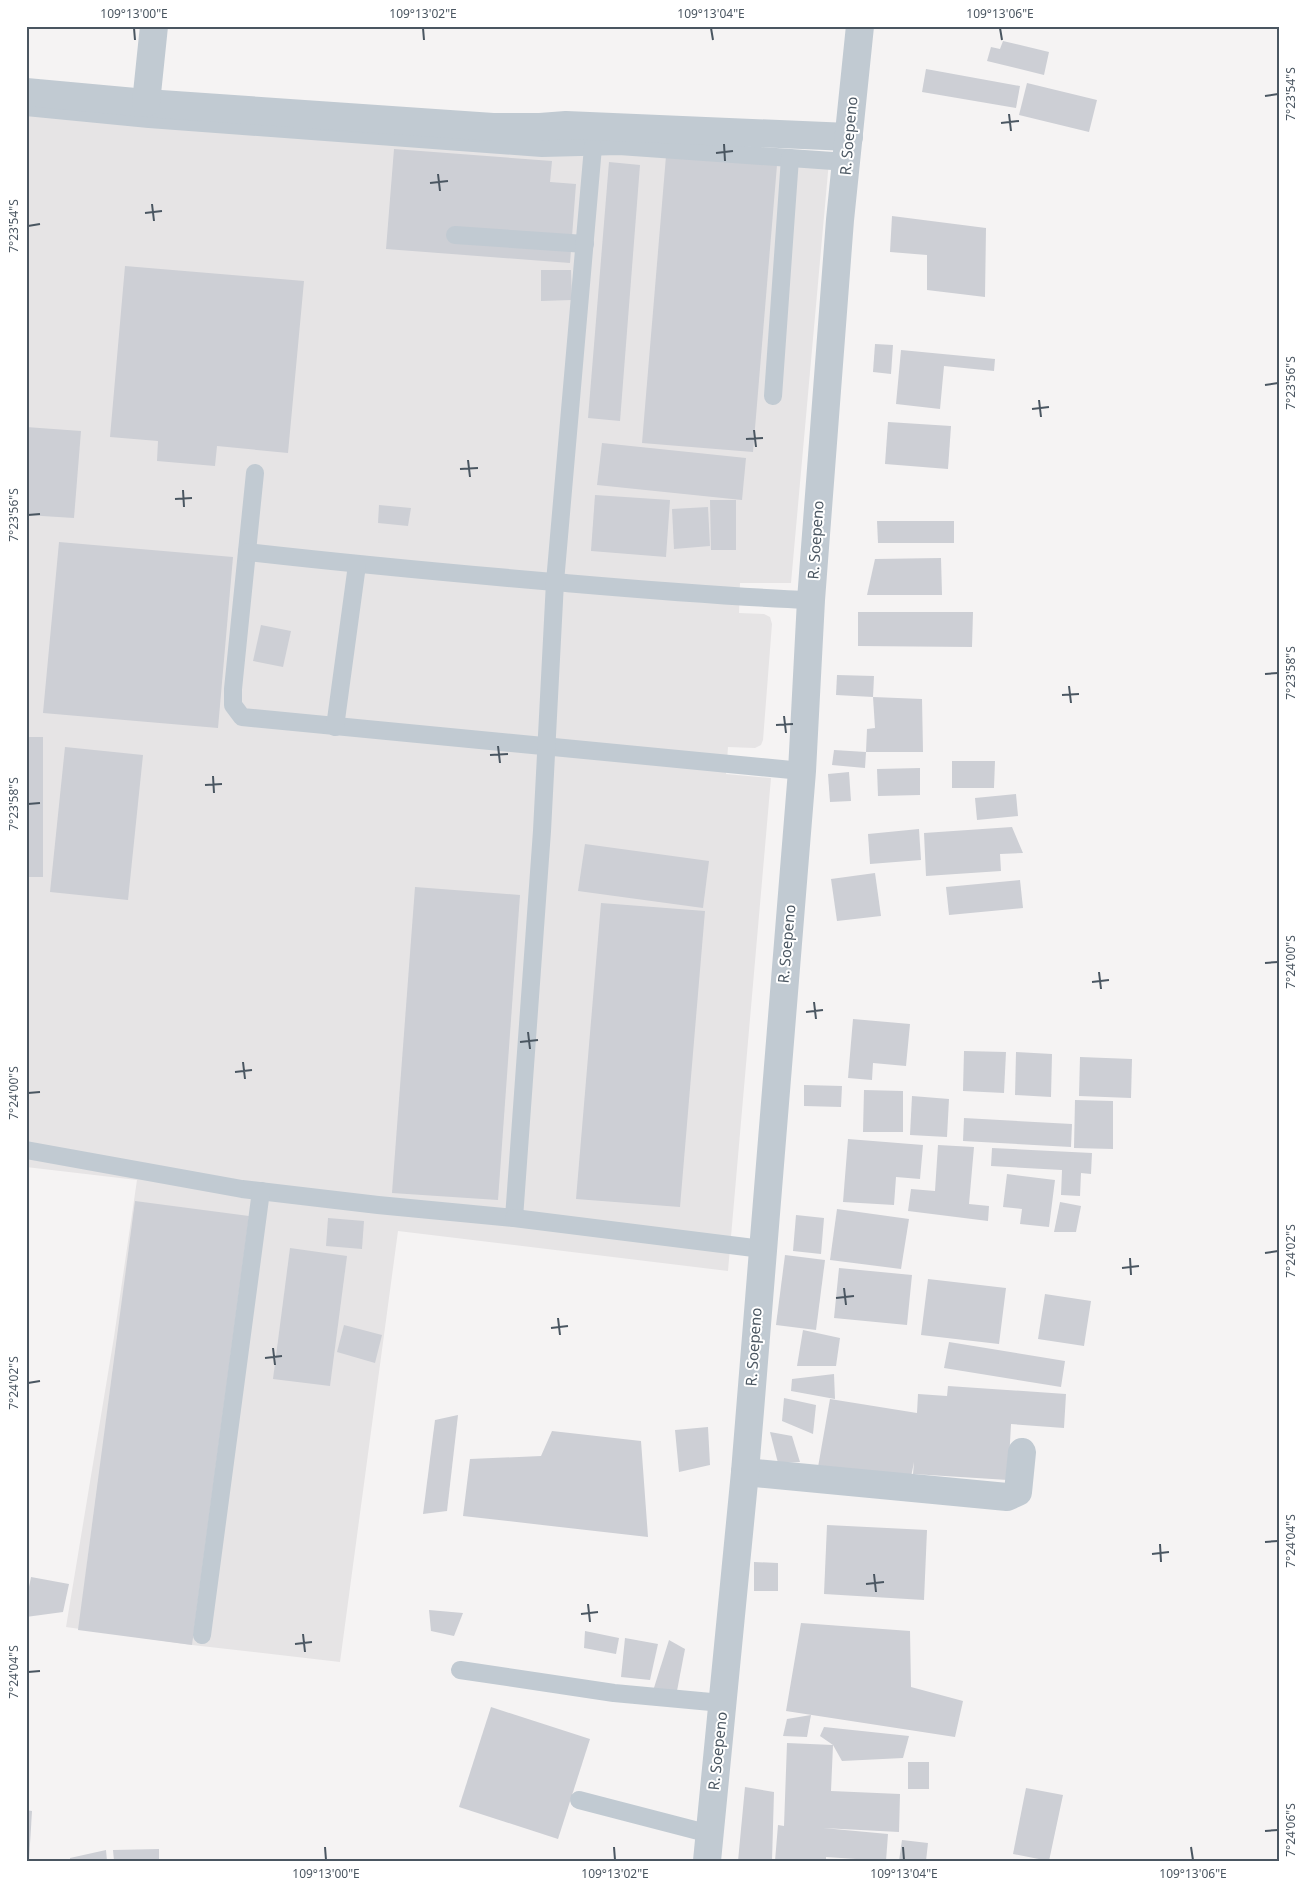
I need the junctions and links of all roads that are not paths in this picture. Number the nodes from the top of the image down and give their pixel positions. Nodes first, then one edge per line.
1 (154, 26) edge
2 (860, 26) edge
3 (26, 92) edge
4 (146, 103) junction
5 (26, 107) edge
6 (593, 147) junction
7 (848, 150) junction
8 (790, 158) junction
9 (455, 235) dead end
10 (585, 244) junction
11 (773, 396) dead end
12 (255, 473) dead end
13 (247, 552) junction
14 (357, 565) junction
15 (555, 582) junction
16 (811, 600) junction
17 (334, 727) junction
18 (546, 746) junction
19 (802, 772) junction
20 (26, 1150) edge
21 (261, 1191) junction
22 (514, 1218) junction
23 (762, 1249) junction
24 (1022, 1452) dead end
25 (745, 1472) junction
26 (202, 1635) dead end
27 (460, 1670) dead end
28 (722, 1704) junction
29 (579, 1800) dead end
30 (710, 1834) junction
31 (707, 1861) edge

1 - 4 street
2 - 7 street, R. Soepeno
3 - 4 street
4 - 7 street
5 - 6 lane
6 - 8 lane
6 - 10 lane
7 - 8 lane
7 - 16 street, R. Soepeno
8 - 11 lane
9 - 10 lane
10 - 15 lane
12 - 13 lane
13 - 14 lane
13 - 17 lane
14 - 15 lane
14 - 17 lane
15 - 16 lane
15 - 18 lane
16 - 19 street, R. Soepeno
17 - 18 lane
18 - 19 lane
18 - 22 lane
19 - 23 street, R. Soepeno
20 - 21 lane
21 - 22 lane
21 - 26 lane
22 - 23 lane
23 - 25 street, R. Soepeno
24 - 25 street
25 - 28 street, R. Soepeno
27 - 28 lane
28 - 30 street, R. Soepeno
29 - 30 lane
30 - 31 street, R. Soepeno

